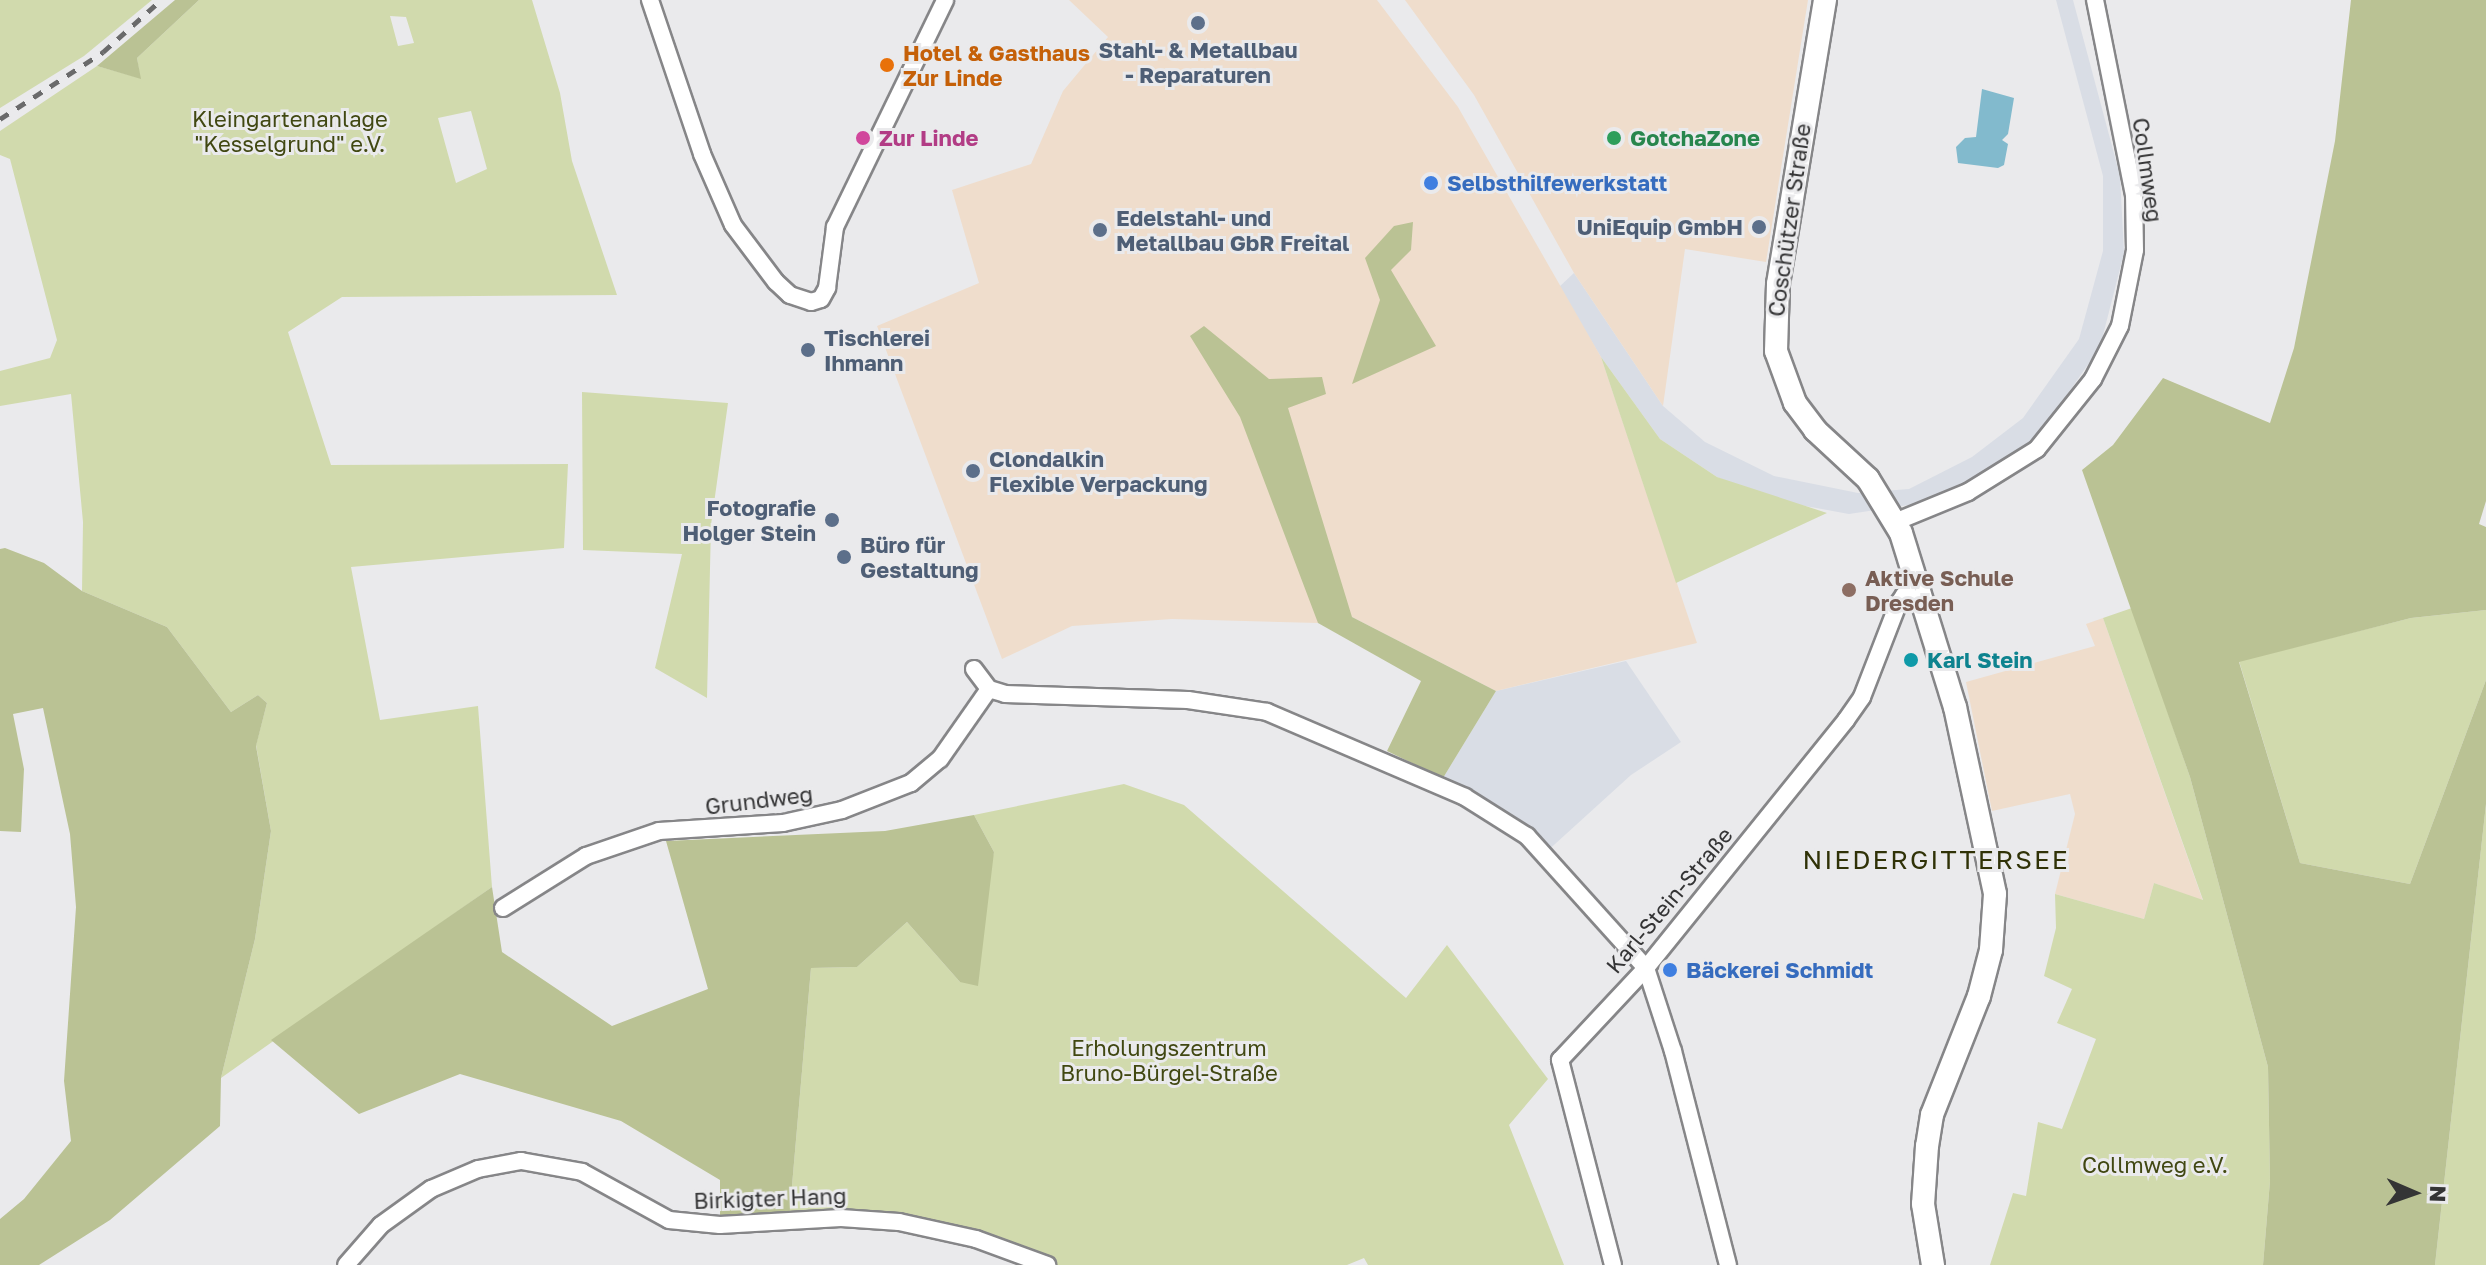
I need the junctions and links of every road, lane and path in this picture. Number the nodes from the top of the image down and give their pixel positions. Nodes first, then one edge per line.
1 (650, 0) edge
2 (945, 0) edge
3 (1825, 0) edge
4 (2095, 0) edge
5 (1895, 522) junction
6 (1919, 590) junction
7 (974, 669) dead end
8 (989, 689) junction
9 (503, 908) dead end
10 (1646, 968) junction
11 (346, 1265) edge
12 (1047, 1265) edge
13 (1613, 1265) edge
14 (1728, 1265) edge
15 (1933, 1265) edge

1 - 2 street
3 - 5 street, Coschützer Straße
4 - 5 street, Collmweg
5 - 6 street, Coschützer Straße
6 - 10 street, Karl-Stein-Straße
6 - 15 street, Coschützer Straße
7 - 8 street
8 - 9 street, Grundweg
8 - 10 street
10 - 13 street, Karl-Stein-Straße
10 - 14 street
11 - 12 street, Birkigter Hang

